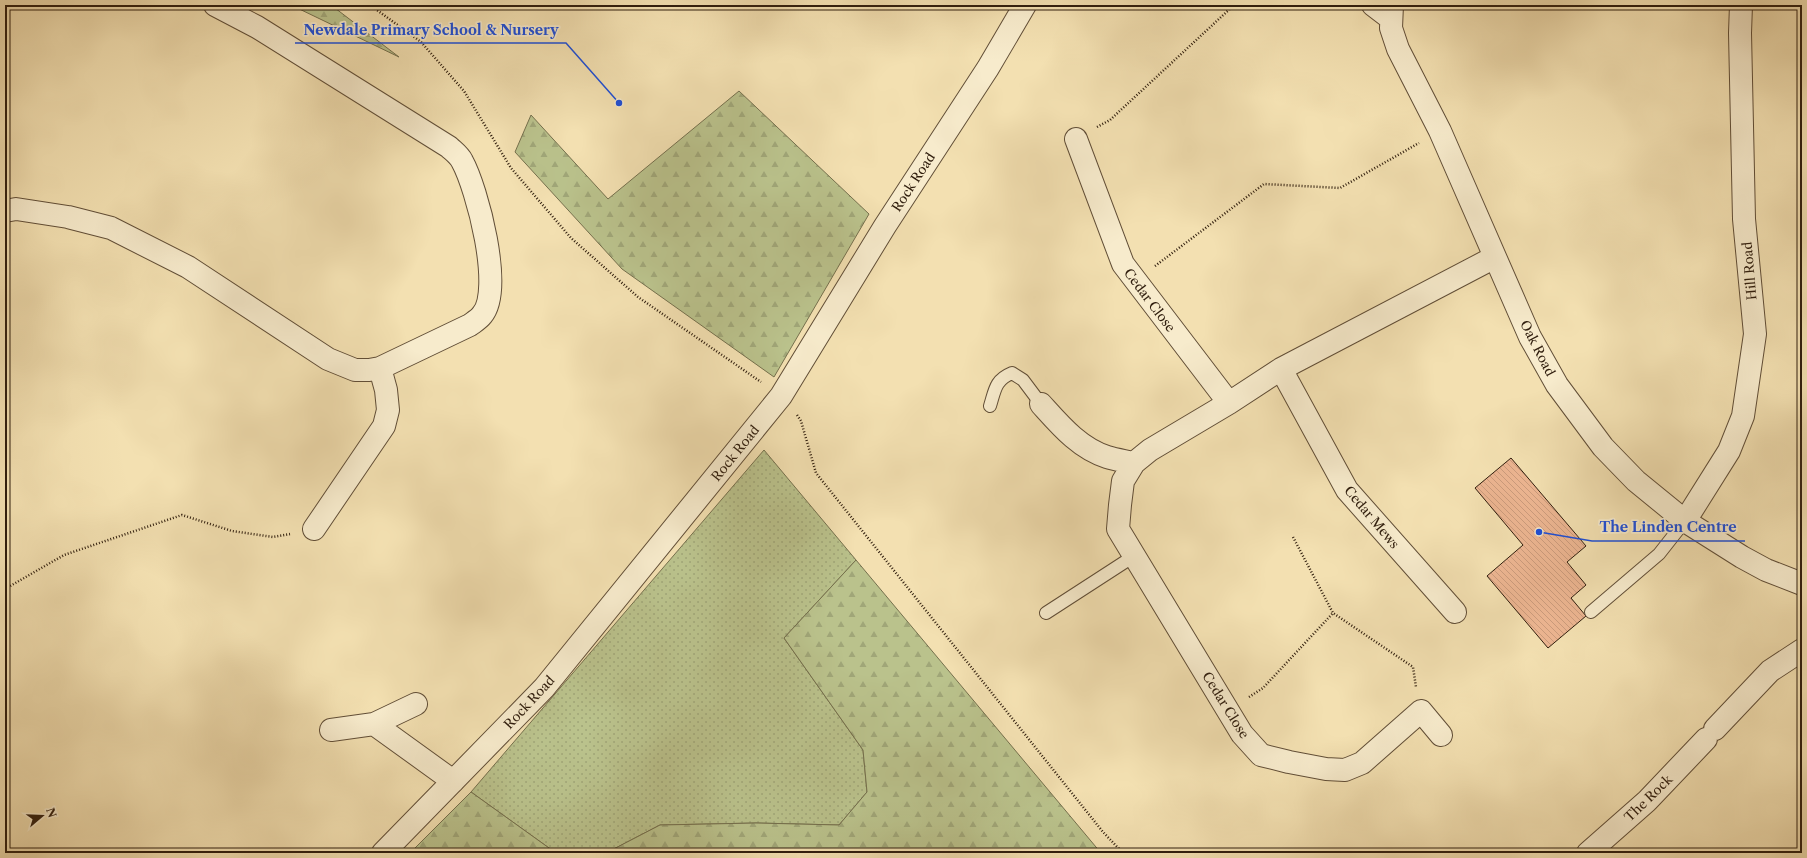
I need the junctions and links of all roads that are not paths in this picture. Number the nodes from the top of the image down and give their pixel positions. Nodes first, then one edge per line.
1 (215, 5) edge
2 (1025, 5) edge
3 (1741, 5) edge
4 (1385, 9) edge
5 (1076, 139) road end
6 (5, 211) edge
7 (1494, 257) junction
8 (380, 368) junction
9 (1281, 369) junction
10 (1229, 403) junction
11 (1041, 404) joint
12 (990, 406) dead end
13 (1134, 463) junction
14 (1685, 520) junction
15 (314, 529) road end
16 (1134, 556) junction
17 (1802, 584) edge
18 (1455, 612) dead end
19 (1591, 612) dead end
20 (1046, 613) dead end
21 (1802, 650) edge
22 (416, 704) dead end
23 (374, 724) junction
24 (331, 730) dead end
25 (1441, 735) dead end
26 (453, 781) junction
27 (383, 853) edge
28 (1588, 853) edge

1 - 8 street
2 - 26 street, Rock Road
3 - 14 street, Hill Road
4 - 7 street, Oak Road
5 - 10 street, Cedar Close
6 - 8 street
7 - 9 street, Cedar Close
7 - 14 street, Oak Road
8 - 15 street
9 - 10 street, Cedar Close
9 - 18 street, Cedar Mews
10 - 13 street, Cedar Close
11 - 12 lane
11 - 13 street
13 - 16 street, Cedar Close
14 - 17 street, Oak Road
14 - 19 lane
16 - 20 lane
16 - 25 street, Cedar Close
21 - 28 street, The Rock
22 - 23 street
23 - 24 street
23 - 26 street
26 - 27 street, Rock Road

